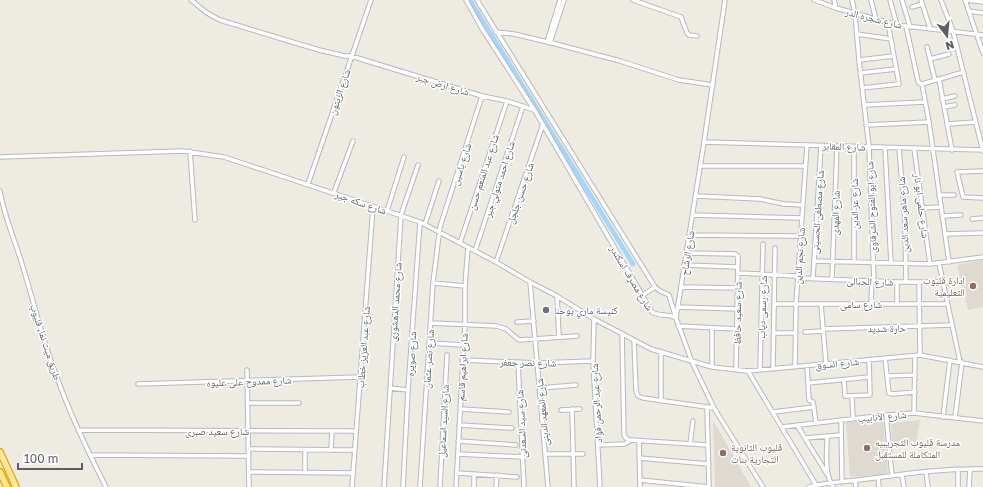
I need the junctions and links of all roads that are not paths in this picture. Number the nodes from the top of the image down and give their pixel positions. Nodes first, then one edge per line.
1 (191, 0) edge
2 (370, 0) edge
3 (466, 0) edge
4 (477, 0) edge
5 (560, 0) edge
6 (564, 0) edge
7 (633, 0) edge
8 (725, 0) edge
9 (814, 0) edge
10 (834, 0) edge
11 (852, 0) edge
12 (871, 0) edge
13 (890, 0) edge
14 (902, 0) edge
15 (941, 0) edge
16 (966, 0) edge
17 (820, 1) edge
18 (921, 2) edge
19 (983, 2) edge
20 (912, 7) dead end
21 (836, 8) junction
22 (969, 11) junction
23 (983, 13) edge
24 (855, 14) junction
25 (876, 20) junction
26 (888, 23) junction
27 (897, 25) junction
28 (908, 27) junction
29 (930, 28) junction
30 (953, 31) junction
31 (496, 32) junction
32 (856, 34) junction
33 (977, 34) junction
34 (983, 35) edge
35 (697, 36) dead end
36 (890, 39) junction
37 (548, 42) junction
38 (927, 47) dead end
39 (983, 53) edge
40 (950, 54) dead end
41 (351, 56) junction
42 (894, 56) junction
43 (930, 59) junction
44 (859, 60) junction
45 (896, 68) junction
46 (964, 72) junction
47 (860, 73) junction
48 (936, 80) junction
49 (713, 84) junction
50 (922, 84) junction
51 (862, 88) junction
52 (482, 96) junction
53 (955, 96) dead end
54 (942, 99) junction
55 (507, 101) junction
56 (926, 102) junction
57 (864, 105) junction
58 (955, 105) dead end
59 (523, 106) junction
60 (944, 107) junction
61 (535, 111) junction
62 (929, 122) junction
63 (976, 122) junction
64 (543, 124) junction
65 (947, 124) junction
66 (866, 125) junction
67 (353, 141) dead end
68 (704, 142) junction
69 (807, 145) junction
70 (821, 146) junction
71 (837, 146) junction
72 (854, 147) junction
73 (869, 147) junction
74 (885, 148) junction
75 (899, 148) junction
76 (914, 148) junction
77 (933, 149) junction
78 (952, 150) junction
79 (190, 151) junction
80 (983, 151) edge
81 (0, 156) edge
82 (404, 157) dead end
83 (418, 165) dead end
84 (701, 166) junction
85 (805, 166) junction
86 (983, 171) edge
87 (439, 181) dead end
88 (308, 184) junction
89 (0, 191) edge
90 (334, 192) junction
91 (954, 195) dead end
92 (696, 196) junction
93 (939, 196) junction
94 (983, 198) edge
95 (803, 205) junction
96 (373, 207) junction
97 (941, 207) junction
98 (922, 208) junction
99 (387, 211) junction
100 (401, 215) junction
101 (693, 215) junction
102 (961, 215) dead end
103 (942, 216) junction
104 (801, 218) junction
105 (983, 218) edge
106 (972, 219) dead end
107 (195, 220) dead end
108 (420, 222) junction
109 (426, 224) junction
110 (440, 232) junction
111 (983, 233) edge
112 (945, 234) junction
113 (690, 235) junction
114 (800, 236) junction
115 (460, 243) junction
116 (763, 244) dead end
117 (468, 247) junction
118 (775, 248) dead end
119 (475, 251) junction
120 (687, 253) junction
121 (983, 256) edge
122 (814, 261) junction
123 (496, 262) junction
124 (833, 262) junction
125 (854, 262) junction
126 (874, 262) junction
127 (949, 262) junction
128 (891, 263) junction
129 (906, 263) junction
130 (939, 263) junction
131 (930, 264) junction
132 (684, 265) junction
133 (738, 267) junction
134 (738, 273) junction
135 (763, 274) junction
136 (775, 275) junction
137 (797, 277) junction
138 (813, 278) junction
139 (832, 279) junction
140 (873, 281) junction
141 (530, 282) junction
142 (897, 282) junction
143 (906, 282) junction
144 (919, 282) junction
145 (943, 282) junction
146 (432, 283) junction
147 (465, 286) junction
148 (655, 287) junction
149 (681, 287) junction
150 (738, 288) junction
151 (643, 295) junction
152 (557, 296) junction
153 (774, 304) junction
154 (796, 304) junction
155 (821, 304) junction
156 (871, 304) junction
157 (897, 304) junction
158 (919, 304) junction
159 (947, 304) junction
160 (677, 307) junction
161 (737, 309) junction
162 (676, 318) junction
163 (594, 319) junction
164 (534, 321) junction
165 (517, 322) dead end
166 (431, 323) junction
167 (464, 324) junction
168 (952, 325) junction
169 (678, 326) junction
170 (920, 327) junction
171 (712, 328) junction
172 (737, 329) junction
173 (823, 330) junction
174 (805, 332) dead end
175 (774, 333) junction
176 (796, 333) junction
177 (622, 334) junction
178 (577, 336) dead end
179 (559, 337) junction
180 (536, 338) junction
181 (634, 340) junction
182 (429, 343) junction
183 (463, 345) junction
184 (661, 352) junction
185 (447, 355) dead end
186 (915, 356) junction
187 (920, 356) junction
188 (885, 358) junction
189 (462, 360) junction
190 (869, 360) junction
191 (950, 360) junction
192 (593, 361) junction
193 (518, 362) junction
194 (692, 362) junction
195 (961, 362) junction
196 (538, 363) junction
197 (826, 364) junction
198 (807, 366) junction
199 (983, 366) edge
200 (712, 367) junction
201 (795, 367) junction
202 (773, 369) junction
203 (247, 370) dead end
204 (736, 370) junction
205 (760, 370) junction
206 (748, 371) junction
207 (915, 375) junction
208 (887, 376) junction
209 (360, 377) junction
210 (870, 377) junction
211 (844, 380) junction
212 (247, 381) junction
213 (808, 383) junction
214 (138, 384) dead end
215 (576, 385) dead end
216 (390, 388) junction
217 (540, 388) junction
218 (408, 390) junction
219 (915, 392) junction
220 (852, 396) junction
221 (661, 401) junction
222 (248, 403) junction
223 (299, 403) dead end
224 (707, 407) junction
225 (814, 407) junction
226 (714, 408) junction
227 (460, 409) junction
228 (572, 409) junction
229 (580, 409) dead end
230 (561, 410) dead end
231 (509, 412) dead end
232 (772, 412) junction
233 (914, 413) junction
234 (886, 414) junction
235 (983, 416) edge
236 (943, 417) junction
237 (853, 418) junction
238 (955, 418) junction
239 (841, 420) junction
240 (693, 421) dead end
241 (983, 421) edge
242 (816, 423) junction
243 (797, 425) junction
244 (459, 426) junction
245 (782, 427) junction
246 (512, 428) dead end
247 (78, 430) junction
248 (248, 431) junction
249 (332, 431) junction
250 (356, 431) junction
251 (841, 435) junction
252 (827, 436) junction
253 (805, 438) junction
254 (458, 441) junction
255 (630, 441) junction
256 (639, 441) junction
257 (690, 444) junction
258 (516, 445) dead end
259 (598, 445) junction
260 (708, 445) junction
261 (248, 449) junction
262 (305, 450) junction
263 (331, 450) junction
264 (355, 450) junction
265 (0, 452) edge
266 (458, 454) junction
267 (546, 454) junction
268 (572, 454) junction
269 (583, 454) dead end
270 (90, 455) junction
271 (248, 456) junction
272 (523, 457) junction
273 (639, 458) junction
274 (709, 464) junction
275 (958, 469) junction
276 (970, 469) junction
277 (983, 469) edge
278 (0, 472) edge
279 (249, 472) junction
280 (305, 472) junction
281 (926, 472) junction
282 (353, 473) junction
283 (457, 473) junction
284 (474, 474) junction
285 (827, 474) junction
286 (497, 475) junction
287 (902, 475) junction
288 (892, 476) junction
289 (517, 477) dead end
290 (878, 478) junction
291 (640, 480) junction
292 (855, 481) junction
293 (842, 482) junction
294 (829, 483) junction
295 (816, 485) junction
296 (7, 487) edge
297 (16, 487) edge
298 (106, 487) edge
299 (249, 487) edge
300 (352, 487) edge
301 (384, 487) edge
302 (403, 487) edge
303 (420, 487) edge
304 (440, 487) edge
305 (456, 487) edge
306 (474, 487) edge
307 (496, 487) edge
308 (524, 487) edge
309 (548, 487) edge
310 (574, 487) edge
311 (600, 487) edge
312 (640, 487) edge
313 (709, 487) edge
314 (763, 487) edge
315 (809, 487) edge
316 (833, 487) edge
317 (856, 487) edge
318 (879, 487) edge
319 (904, 487) edge
320 (928, 487) edge
321 (958, 487) edge
322 (969, 487) edge

1 - 41 street, شارع ارض جبر
2 - 41 street, شارع الزيتون
3 - 61 street, شارع مصرف اسكندر
4 - 31 street, شارع مصرف اسكندر
5 - 37 street
6 - 37 street
7 - 35 street
8 - 49 street, شارع الرشاح
9 - 17 street, شارع شجره الدر
10 - 21 street
11 - 24 street, شارع ابو الفتوح الشرقاوى
12 - 25 street
13 - 27 street
14 - 28 street
15 - 30 street
16 - 19 street
16 - 22 street
17 - 21 street, شارع شجره الدر
18 - 20 street
18 - 29 street
21 - 24 street, شارع شجره الدر
22 - 23 street
22 - 33 street
24 - 25 street, شارع شجره الدر
24 - 32 street, شارع ابو الفتوح الشرقاوى
25 - 26 street, شارع شجره الدر
26 - 27 street, شارع شجره الدر
26 - 36 street
27 - 28 street, شارع شجره الدر
28 - 29 street, شارع شجره الدر
28 - 50 street
29 - 30 street, شارع شجره الدر
30 - 33 street, شارع شجره الدر
30 - 46 street
31 - 37 street
31 - 148 street, شارع مصرف اسكندر
32 - 36 street
32 - 44 street, شارع ابو الفتوح الشرقاوى
33 - 34 street, شارع شجره الدر
33 - 39 street
36 - 42 street
37 - 49 street
38 - 43 street
40 - 43 street
41 - 52 street, شارع ارض جبر
41 - 88 street, شارع الزيتون
42 - 44 street
42 - 45 street
43 - 48 street
44 - 47 street, شارع ابو الفتوح الشرقاوى
45 - 47 street
45 - 51 street
46 - 48 street
46 - 63 street
47 - 51 street, شارع ابو الفتوح الشرقاوى
48 - 50 street
48 - 54 street
49 - 68 street, شارع الرشاح
50 - 56 street
51 - 57 street, شارع ابو الفتوح الشرقاوى
52 - 55 street, شارع ارض جبر
52 - 110 street, شارع ياسين
53 - 54 street
54 - 60 street
55 - 59 street, شارع ارض جبر
55 - 115 street, شارع عبد المنعم حسن
56 - 57 street
56 - 62 street
57 - 66 street, شارع ابو الفتوح الشرقاوى
58 - 60 street
59 - 61 street, شارع ارض جبر
59 - 119 street, شارع احمد متولي جبر
60 - 65 street
61 - 64 street, شارع مصرف اسكندر
62 - 66 street
62 - 77 street
63 - 65 street
63 - 80 street
64 - 123 street, شارع حسن جلجل
64 - 151 street, شارع مصرف اسكندر
65 - 78 street
66 - 73 street, شارع ابو الفتوح الشرقاوى
67 - 90 street
68 - 69 street, شارع المقابر
68 - 84 street, شارع الرشاح
69 - 70 street, شارع المقابر
69 - 85 street, شارع نجم الدين
70 - 71 street, شارع المقابر
70 - 122 street, شارع مصطفى الحسينى
71 - 72 street, شارع المقابر
71 - 124 street, شارع المهدى
72 - 73 street, شارع المقابر
72 - 125 street, شارع عز الدين
73 - 74 street, شارع المقابر
73 - 126 street, شارع ابو الفتوح الشرقاوى
74 - 75 street, شارع المقابر
74 - 128 street
75 - 76 street, شارع المقابر
75 - 129 street, شارع ماهر سعد الدين
76 - 77 street, شارع المقابر
76 - 98 street, شارع حلمى ابو نار
77 - 78 street, شارع المقابر
77 - 93 street
78 - 80 street, شارع المقابر
79 - 81 street, شارع سكه جير
79 - 88 street, شارع سكه جير
79 - 107 street
82 - 99 street
83 - 100 street, شارع محمد الدهشورى
84 - 85 street
84 - 92 street, شارع الرشاح
85 - 95 street, شارع نجم الدين
86 - 94 street
87 - 109 street
88 - 90 street, شارع سكه جير
89 - 247 street, طريق ميت نما, قليوب
90 - 96 street, شارع سكه جير
91 - 93 street
92 - 95 street
92 - 101 street, شارع الرشاح
93 - 97 street
95 - 104 street, شارع نجم الدين
96 - 99 street, شارع سكه جير
96 - 209 street, شارع عبد العزيز خطاب
97 - 98 street
97 - 103 street
98 - 131 street, شارع حلمى ابو نار
99 - 100 street, شارع سكه جير
100 - 108 street, شارع سكه جير
100 - 216 street, شارع محمد الدهشورى
101 - 104 street
101 - 113 street, شارع الرشاح
102 - 103 street
103 - 112 street
104 - 114 street, شارع نجم الدين
105 - 106 street
108 - 109 street, شارع سكه جير
108 - 218 street, شارع صويره
109 - 110 street, شارع سكه جير
110 - 115 street, شارع سكه جير
110 - 146 street, شارع نصر عثمان
111 - 112 street
112 - 127 street
113 - 114 street
113 - 120 street, شارع الرشاح
114 - 137 street, شارع نجم الدين
115 - 117 street, شارع سكه جير
116 - 135 street, شارع رسمى دياب
117 - 119 street, شارع سكه جير
117 - 147 street, شارع ابراهيم قاسم
118 - 136 street
119 - 123 street, شارع سكه جير
120 - 132 street, شارع الرشاح
120 - 133 street, شارع سعيد حافظ
121 - 127 street
122 - 124 street
122 - 138 street, شارع مصطفى الحسينى
123 - 141 street, شارع سكه جير
124 - 125 street
124 - 139 street, شارع المهدى
125 - 126 street
126 - 128 street
126 - 140 street, شارع ابو الفتوح الشرقاوى
127 - 130 street
128 - 129 street
129 - 131 street
129 - 143 street, شارع ماهر سعد الدين
130 - 131 street
130 - 145 street
132 - 133 street
132 - 149 street, شارع الرشاح
133 - 134 street, شارع سعيد حافظ
134 - 135 street, شارع الجبالى
134 - 150 street, شارع سعيد حافظ
135 - 136 street, شارع الجبالى
135 - 205 street, شارع رسمى دياب
136 - 137 street, شارع الجبالى
136 - 153 street
137 - 138 street, شارع الجبالى
137 - 154 street, شارع نجم الدين
138 - 139 street, شارع الجبالى
139 - 140 street, شارع الجبالى
140 - 142 street, شارع الجبالى
140 - 156 street, شارع ابو الفتوح الشرقاوى
141 - 152 street, شارع سكه جير
141 - 164 street, شارع المعهد الدينى
142 - 143 street, شارع الجبالى
142 - 157 street
143 - 144 street, شارع الجبالى
144 - 145 street, شارع الجبالى
144 - 158 street
145 - 159 street
146 - 147 street
146 - 166 street, شارع نصر عثمان
147 - 167 street, شارع ابراهيم قاسم
148 - 151 street
148 - 162 street, شارع مصرف اسكندر
149 - 150 street
149 - 160 street, شارع الرشاح
150 - 161 street, شارع سعيد حافظ
151 - 162 street, شارع مصرف اسكندر
152 - 163 street, شارع سكه جير
152 - 179 street
153 - 154 street, شارع سامى
153 - 175 street
154 - 155 street, شارع سامى
154 - 176 street, شارع نجم الدين
155 - 156 street, شارع سامى
155 - 173 street
156 - 157 street, شارع سامى
157 - 158 street, شارع سامى
158 - 159 street, شارع سامى
158 - 170 street
159 - 168 street
160 - 161 street
160 - 162 street, شارع الرشاح
161 - 172 street, شارع سعيد حافظ
162 - 169 street, شارع الرشاح
163 - 177 street, شارع سكه جير
163 - 192 street, شارع عبد الرحمن فؤاد
164 - 165 street
164 - 180 street, شارع المعهد الدينى
166 - 167 street
166 - 182 street, شارع نصر عثمان
167 - 180 street
167 - 183 street, شارع ابراهيم قاسم
168 - 170 street, حارة شديد
168 - 195 street
169 - 171 street
169 - 194 street, شارع الرشاح
170 - 173 street, حارة شديد
170 - 187 street
171 - 172 street
171 - 200 street
172 - 204 street, شارع سعيد حافظ
173 - 174 street, حارة شديد
173 - 197 street
175 - 176 street
175 - 202 street
176 - 201 street, شارع نجم الدين
177 - 181 street, شارع سكه جير
177 - 255 street
178 - 179 street
179 - 180 street
180 - 196 street, شارع المعهد الدينى
181 - 184 street, شارع سكه جير
181 - 221 street
182 - 183 street
182 - 303 street, شارع نصر عثمان
183 - 189 street, شارع ابراهيم قاسم
184 - 194 street, شارع سكه جير
184 - 221 street
185 - 304 street, شارع السيد اسماعيل
186 - 187 street, شارع السوق
186 - 188 street, شارع السوق
186 - 207 street
187 - 191 street, شارع السوق
188 - 190 street, شارع السوق
188 - 208 street
189 - 193 street, شارع نصر جعفر
189 - 227 street, شارع ابراهيم قاسم
190 - 197 street, شارع السوق
190 - 210 street
191 - 195 street, شارع السوق
191 - 236 street
192 - 196 street, شارع نصر جعفر
192 - 259 street, شارع عبد الرحمن فؤاد
193 - 196 street, شارع نصر جعفر
193 - 272 street, شارع سيد السعدنى
194 - 200 street, شارع السوق
194 - 226 street, شارع الرشاح
195 - 199 street, شارع السوق
195 - 238 street
196 - 217 street, شارع المعهد الدينى
197 - 198 street, شارع السوق
198 - 201 street, شارع السوق
198 - 213 street
200 - 204 street, شارع السوق
201 - 202 street, شارع السوق
202 - 205 street, شارع السوق
203 - 212 street
204 - 206 street, شارع السوق
205 - 206 street, شارع السوق
206 - 232 street
207 - 208 street
207 - 219 street
208 - 219 street
209 - 212 street, شارع ممدوح على عليوه
209 - 250 street, شارع عبد العزيز خطاب
210 - 211 street
210 - 220 street
211 - 213 street
211 - 220 street
212 - 214 street, شارع ممدوح على عليوه
212 - 222 street
213 - 225 street
215 - 217 street
216 - 218 street
216 - 301 street, شارع محمد الدهشورى
217 - 267 street, شارع المعهد الدينى
218 - 302 street, شارع صويره
219 - 233 street
220 - 237 street
221 - 224 street
222 - 223 street
222 - 248 street
224 - 226 street
224 - 260 street
225 - 232 street
225 - 242 street
226 - 314 street, شارع الرشاح
227 - 231 street
227 - 244 street, شارع ابراهيم قاسم
228 - 229 street
228 - 230 street
228 - 268 street
232 - 245 street
233 - 234 street, شارع الانابيب
233 - 236 street, شارع الانابيب
234 - 237 street, شارع الانابيب
234 - 288 street
235 - 241 street
236 - 238 street, شارع الانابيب
237 - 239 street, شارع الانابيب
238 - 241 street, شارع الانابيب
239 - 242 street, شارع الانابيب
239 - 251 street
240 - 257 street
242 - 243 street, شارع الانابيب
243 - 245 street, شارع الانابيب
243 - 253 street
244 - 246 street
244 - 254 street, شارع ابراهيم قاسم
245 - 295 street
247 - 248 street, شارع سعيد صبرى
247 - 270 street, طريق ميت نما, قليوب
248 - 249 street, شارع سعيد صبرى
248 - 261 street
249 - 250 street, شارع سعيد صبرى
249 - 263 street
250 - 264 street, شارع عبد العزيز خطاب
251 - 252 street
251 - 293 street
252 - 253 street
252 - 285 street
253 - 285 street
254 - 258 street
254 - 266 street, شارع ابراهيم قاسم
255 - 256 street
255 - 259 street
256 - 257 street
256 - 273 street
257 - 260 street
259 - 311 street, شارع عبد الرحمن فؤاد
260 - 274 street
261 - 262 street
261 - 271 street
262 - 263 street
262 - 280 street
263 - 264 street
264 - 282 street, شارع عبد العزيز خطاب
265 - 297 highway
266 - 272 street
266 - 283 street, شارع ابراهيم قاسم
267 - 268 street
267 - 309 street, شارع المعهد الدينى
268 - 269 street
268 - 310 street
270 - 271 street
270 - 298 street, طريق ميت نما, قليوب
271 - 279 street
272 - 308 street, شارع سيد السعدنى
273 - 274 street
273 - 291 street
274 - 313 street
275 - 276 street
275 - 281 street
275 - 321 street
276 - 277 street
276 - 322 street
278 - 296 highway
279 - 280 street
279 - 299 street
280 - 282 street
281 - 287 street
281 - 320 street
282 - 300 street, شارع عبد العزيز خطاب
283 - 284 street
283 - 305 street, شارع ابراهيم قاسم
284 - 286 street
284 - 306 street
285 - 294 street
286 - 289 street
286 - 307 street
287 - 288 street
287 - 319 street
288 - 290 street
290 - 292 street
290 - 318 street
291 - 312 street
291 - 313 street
292 - 293 street
292 - 317 street
293 - 294 street
294 - 295 street
294 - 316 street
295 - 315 street

